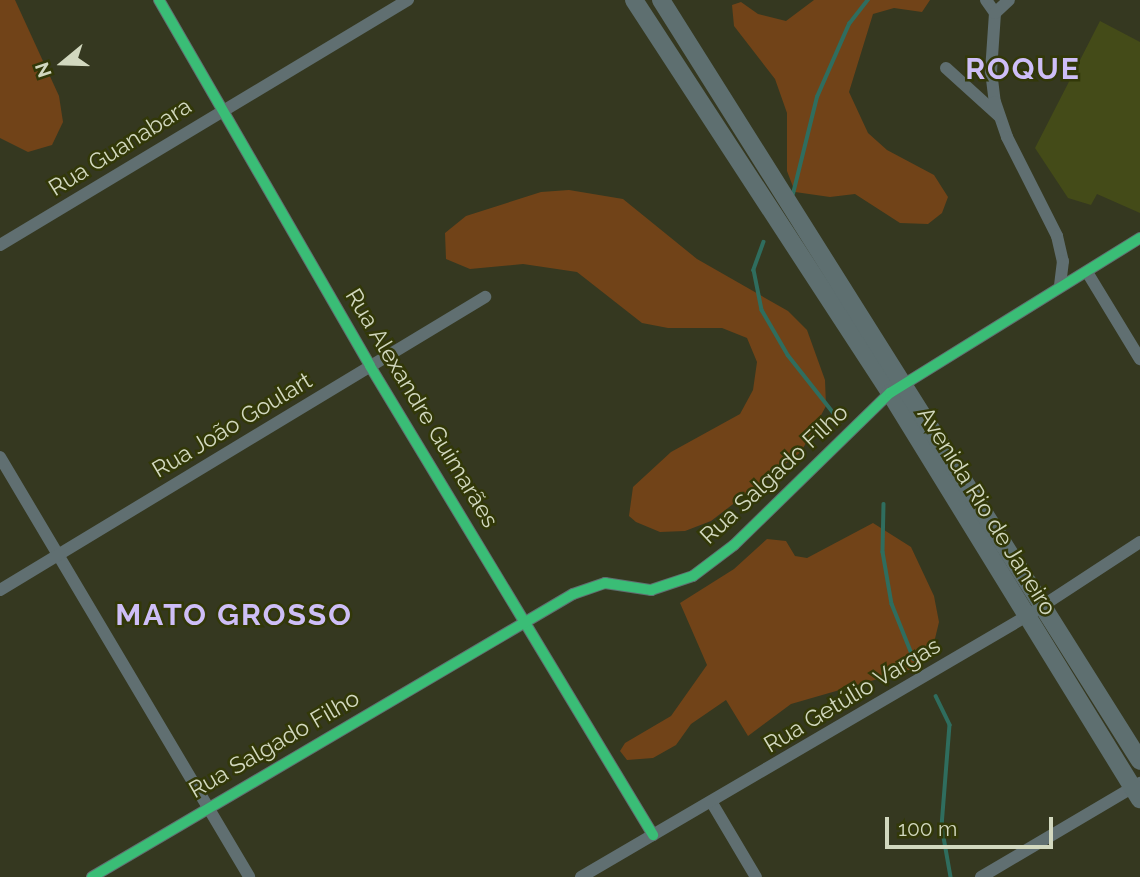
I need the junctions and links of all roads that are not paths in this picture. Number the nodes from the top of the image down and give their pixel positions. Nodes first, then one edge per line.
1 (159, 0) edge
2 (408, 0) edge
3 (634, 0) edge
4 (661, 0) edge
5 (986, 0) edge
6 (1009, 0) edge
7 (995, 13) junction
8 (946, 68) dead end
9 (223, 108) junction
10 (1000, 116) junction
11 (1140, 238) edge
12 (0, 245) edge
13 (1087, 272) junction
14 (1060, 287) junction
15 (485, 297) dead end
16 (1140, 359) edge
17 (370, 366) junction
18 (897, 388) junction
19 (0, 457) edge
20 (1140, 542) edge
21 (59, 554) junction
22 (0, 590) edge
23 (1045, 605) junction
24 (1027, 616) junction
25 (524, 622) junction
26 (1140, 761) edge
27 (1138, 789) edge
28 (712, 803) junction
29 (208, 808) junction
30 (653, 835) junction
31 (92, 877) edge
32 (249, 877) edge
33 (581, 877) edge
34 (756, 877) edge
35 (981, 877) edge

1 - 9 street, Rua Alexandre Guimarães
2 - 9 street, Rua Guanabara
3 - 18 main road, Avenida Rio de Janeiro
4 - 18 main road, Avenida Rio de Janeiro
5 - 7 street
6 - 7 street
7 - 10 street
8 - 10 street
9 - 12 street, Rua Guanabara
9 - 17 street, Rua Alexandre Guimarães
10 - 14 street
11 - 13 street, Rua Salgado Filho
13 - 14 street, Rua Salgado Filho
13 - 16 street
14 - 18 street, Rua Salgado Filho
15 - 17 street, Rua João Goulart
17 - 21 street, Rua João Goulart
17 - 25 street, Rua Alexandre Guimarães
18 - 23 main road, Avenida Rio de Janeiro
18 - 24 main road, Avenida Rio de Janeiro
18 - 25 street, Rua Salgado Filho
19 - 21 street
20 - 23 street, Rua Getúlio Vargas
21 - 22 street, Rua João Goulart
21 - 29 street
23 - 24 street, Rua Getúlio Vargas
23 - 26 main road, Avenida Rio de Janeiro
24 - 27 main road, Avenida Rio de Janeiro
24 - 28 street, Rua Getúlio Vargas
25 - 29 street, Rua Salgado Filho
25 - 30 street, Rua Alexandre Guimarães
27 - 35 street
28 - 30 street, Rua Getúlio Vargas
28 - 34 street
29 - 31 street, Rua Salgado Filho
29 - 32 street
30 - 33 street, Rua Getúlio Vargas

